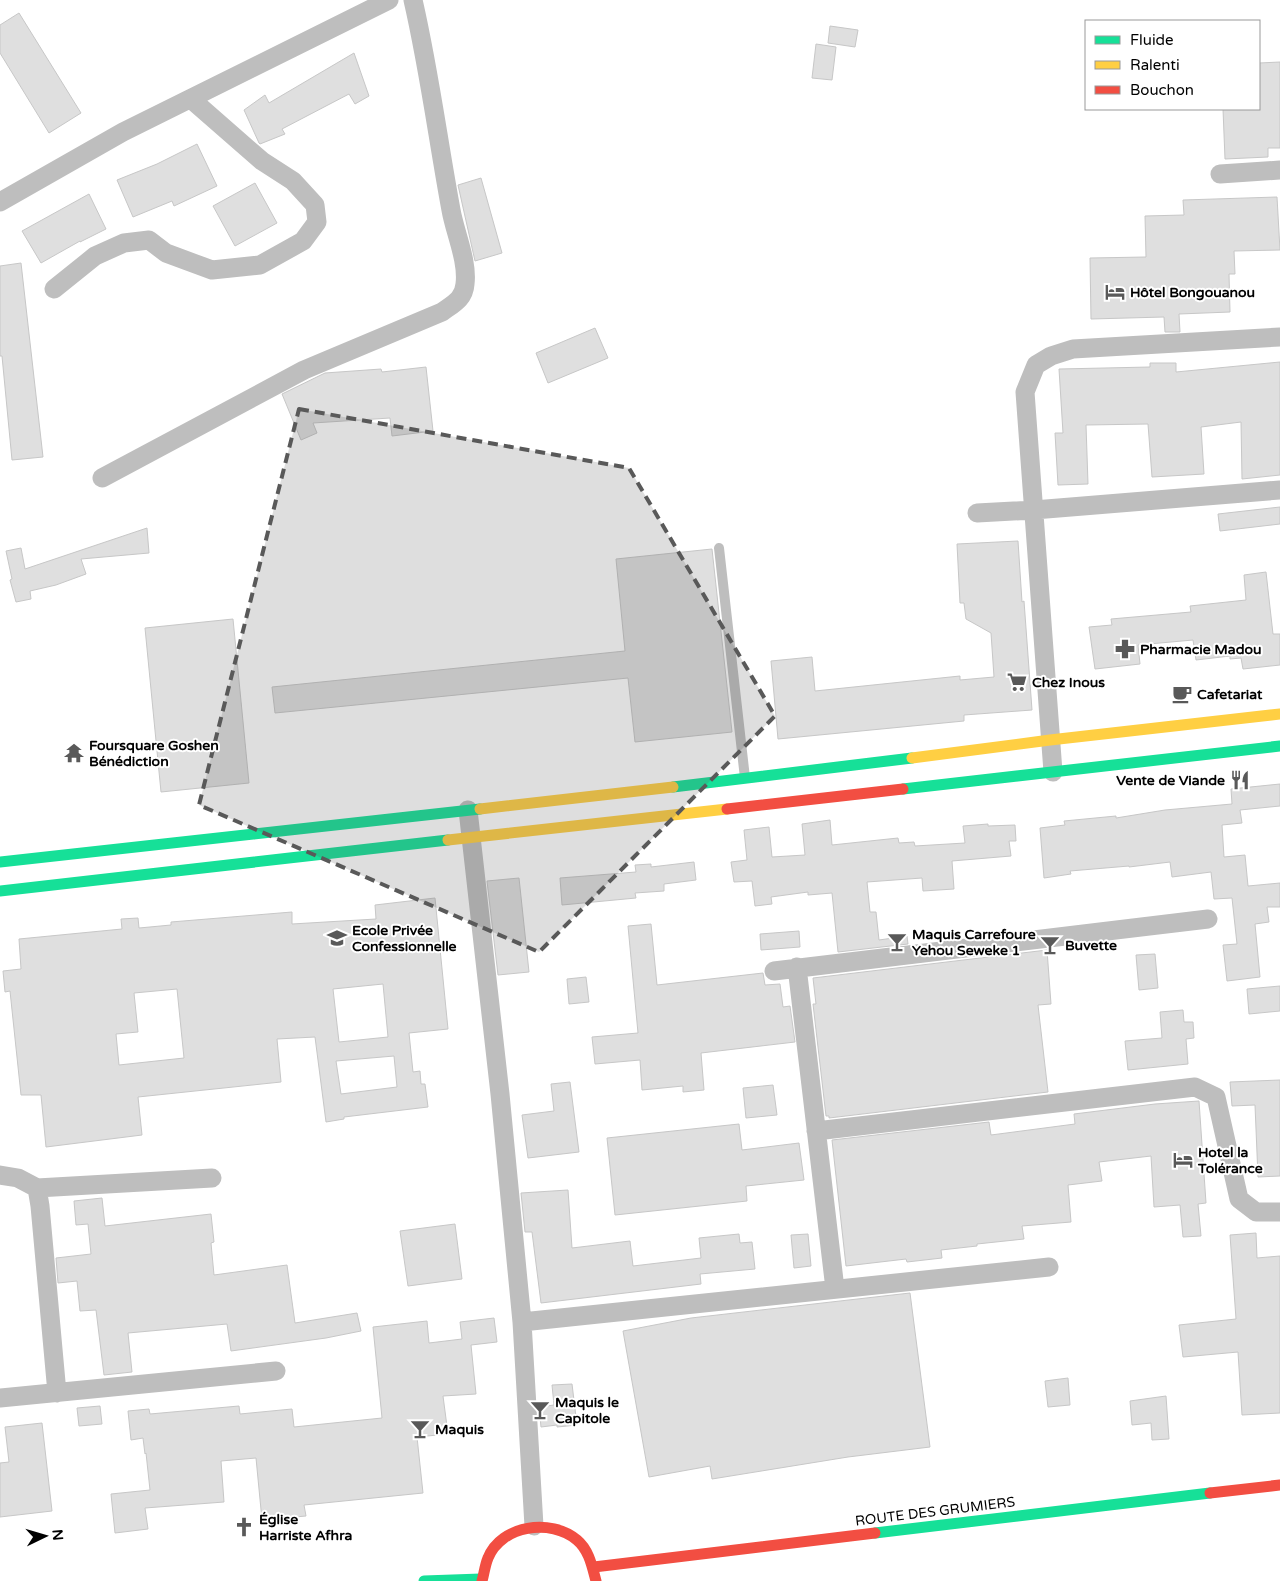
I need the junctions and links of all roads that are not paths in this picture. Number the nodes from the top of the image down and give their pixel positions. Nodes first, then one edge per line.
1 (388, 0) edge
2 (413, 0) edge
3 (191, 99) junction
4 (1280, 170) edge
5 (1220, 174) dead end
6 (0, 202) edge
7 (54, 289) dead end
8 (1280, 337) edge
9 (102, 478) dead end
10 (1280, 490) edge
11 (1034, 510) junction
12 (977, 513) dead end
13 (719, 548) dead end
14 (1280, 714) edge
15 (1050, 740) junction
16 (1280, 746) edge
17 (1053, 772) junction
18 (745, 779) junction
19 (468, 810) junction
20 (471, 838) junction
21 (0, 862) edge
22 (0, 892) edge
23 (1208, 919) dead end
24 (797, 967) junction
25 (774, 971) dead end
26 (816, 1131) junction
27 (0, 1175) edge
28 (212, 1178) dead end
29 (37, 1188) junction
30 (1280, 1212) edge
31 (1049, 1267) dead end
32 (835, 1289) junction
33 (522, 1322) junction
34 (276, 1371) dead end
35 (57, 1393) junction
36 (0, 1398) edge
37 (1280, 1485) edge
38 (534, 1526) junction
39 (594, 1567) junction
40 (482, 1580) edge
41 (424, 1581) edge
42 (596, 1581) edge

1 - 3 street
2 - 9 street
3 - 6 street
3 - 7 street
4 - 5 street
8 - 11 street
10 - 11 street
11 - 12 street
11 - 15 street
13 - 18 lane
14 - 15 main road
15 - 17 street
15 - 18 main road
16 - 17 main road
17 - 20 main road
18 - 19 main road
19 - 20 street
19 - 21 main road
20 - 22 main road
20 - 33 street
23 - 24 street
24 - 25 street
24 - 26 street
26 - 30 street
26 - 32 street
27 - 29 street
28 - 29 street
29 - 35 street
31 - 32 street
32 - 33 street
33 - 38 street
34 - 35 street
35 - 36 street
37 - 39 main road, ROUTE DES GRUMIERS
38 - 39 main road
38 - 40 main road
39 - 42 main road
40 - 41 main road

